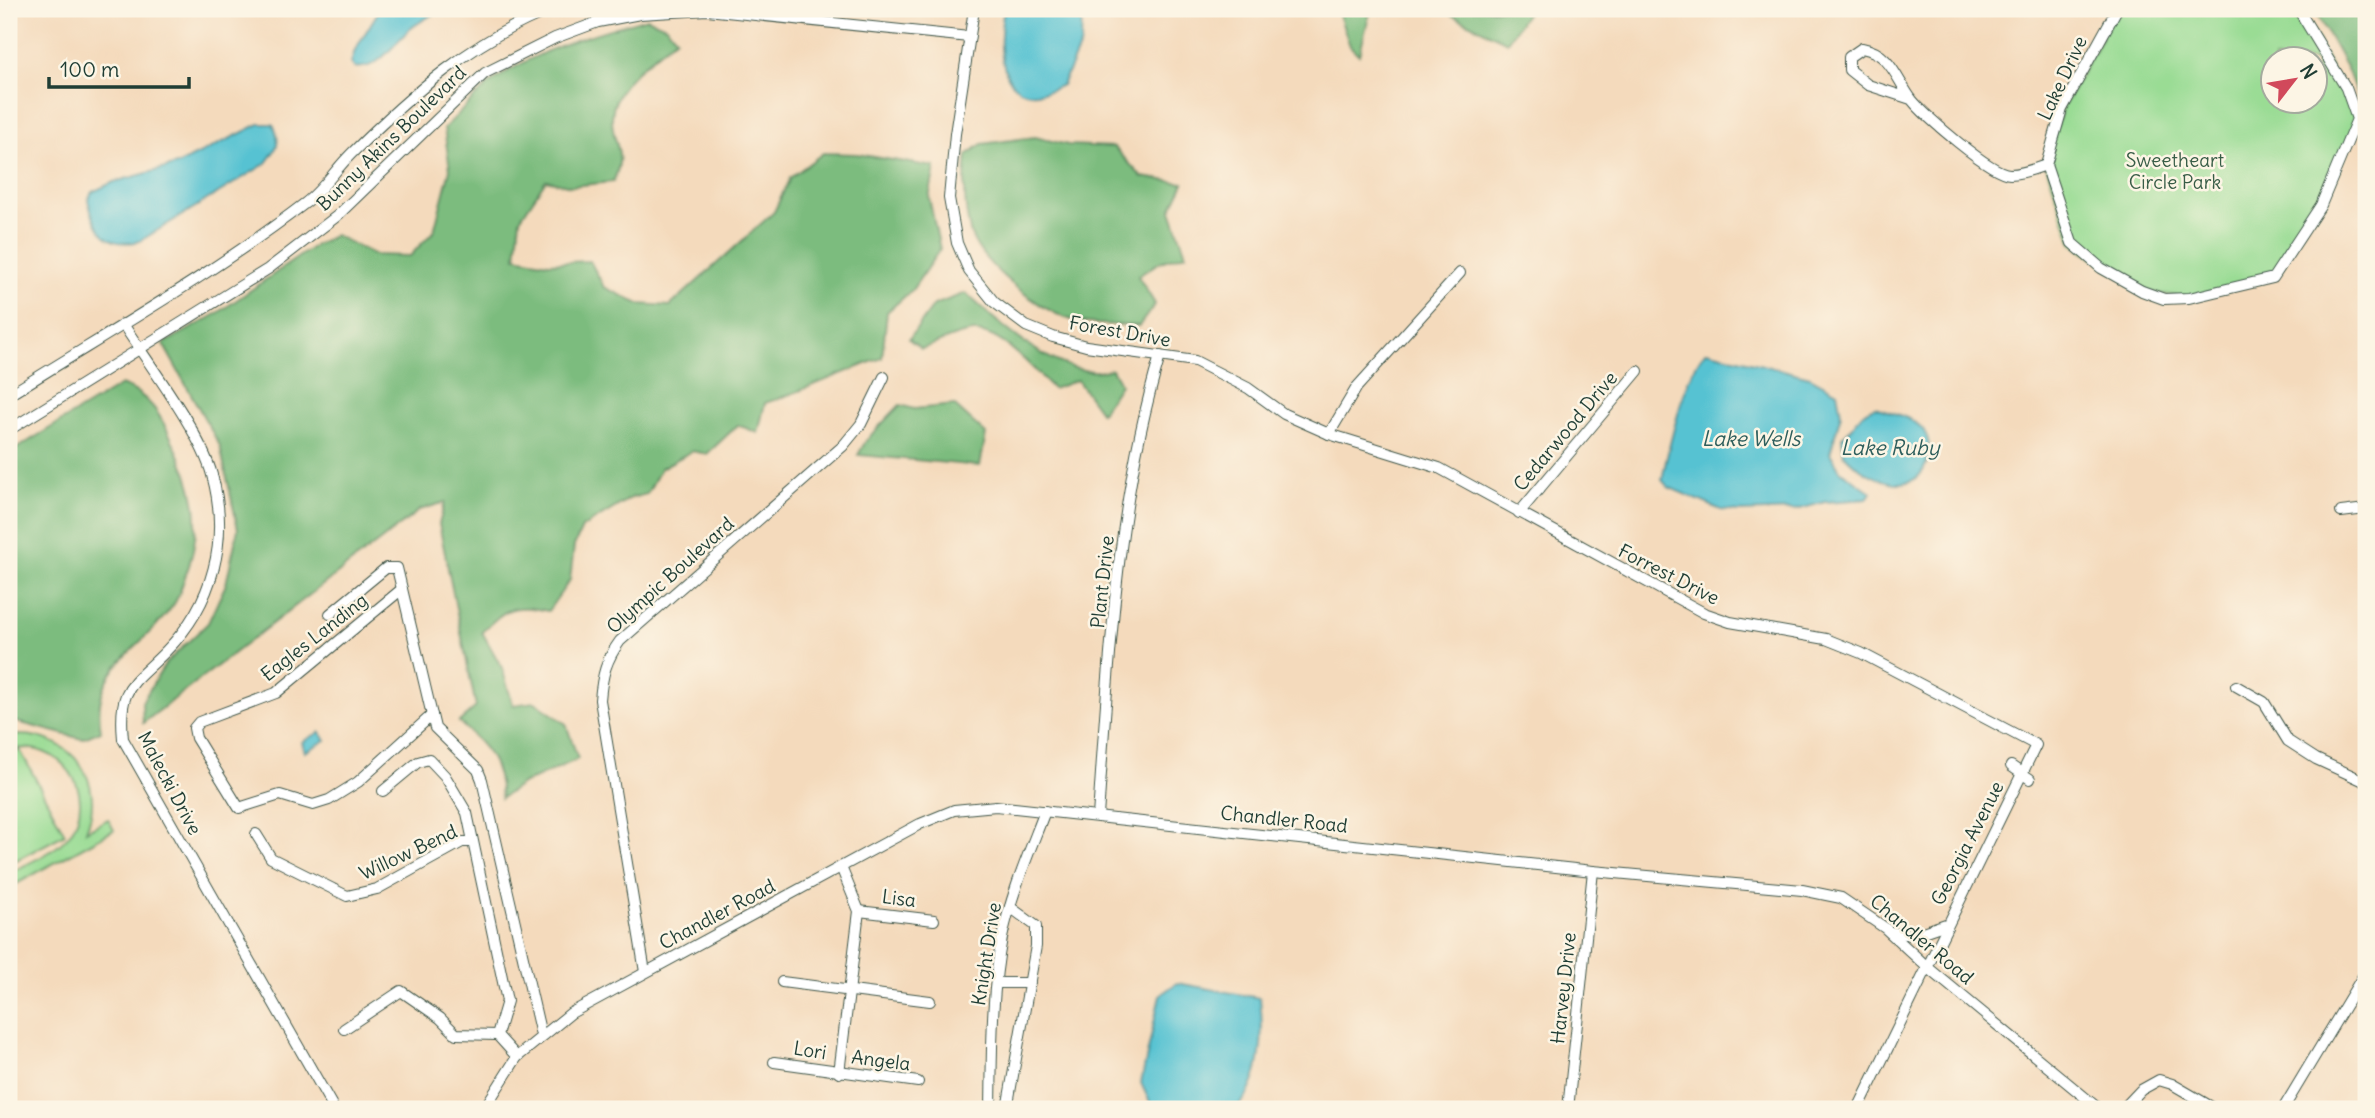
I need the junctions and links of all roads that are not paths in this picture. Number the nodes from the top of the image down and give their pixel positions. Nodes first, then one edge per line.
1 (552, 9) edge
2 (974, 9) edge
3 (2117, 9) edge
4 (2298, 9) edge
5 (969, 37) junction
6 (1911, 99) junction
7 (2046, 165) junction
8 (1460, 273) dead end
9 (123, 324) junction
10 (138, 348) junction
11 (1160, 356) junction
12 (1638, 371) dead end
13 (884, 377) dead end
14 (9, 395) edge
15 (9, 429) edge
16 (1329, 434) junction
17 (2366, 509) edge
18 (2341, 512) dead end
19 (1519, 513) junction
20 (402, 589) junction
21 (330, 614) dead end
22 (2236, 685) dead end
23 (432, 715) junction
24 (2036, 745) joint
25 (2011, 766) dead end
26 (2026, 776) junction
27 (2366, 782) edge
28 (383, 791) dead end
29 (1045, 811) junction
30 (1098, 816) junction
31 (256, 834) dead end
32 (471, 842) junction
33 (841, 867) junction
34 (1593, 871) junction
35 (1010, 907) junction
36 (859, 911) junction
37 (934, 920) dead end
38 (1947, 924) junction
39 (1889, 931) junction
40 (1926, 966) junction
41 (2366, 971) edge
42 (645, 972) junction
43 (782, 982) dead end
44 (997, 983) junction
45 (1030, 983) junction
46 (848, 990) junction
47 (930, 1001) dead end
48 (344, 1028) dead end
49 (497, 1035) junction
50 (541, 1035) junction
51 (517, 1057) junction
52 (774, 1062) dead end
53 (839, 1073) junction
54 (918, 1082) dead end
55 (334, 1109) edge
56 (484, 1109) edge
57 (991, 1109) edge
58 (1007, 1109) edge
59 (1568, 1109) edge
60 (1858, 1109) edge
61 (2099, 1109) edge
62 (2123, 1109) edge
63 (2215, 1109) edge
64 (2284, 1109) edge

1 - 9 street, Bunny Akins Boulevard
2 - 5 street, Forest Drive
3 - 7 street, Lake Drive
4 - 7 street
5 - 10 street, Bunny Akins Boulevard
5 - 11 street, Forest Drive
6 - 6 street
6 - 7 street
8 - 16 street
9 - 10 street, Malecki Drive
9 - 14 street, Bunny Akins Boulevard
10 - 15 street, Bunny Akins Boulevard
10 - 55 street, Malecki Drive
11 - 16 street, Forest Drive
11 - 30 street, Plant Drive
12 - 19 street, Cedarwood Drive
13 - 42 street, Olympic Boulevard
16 - 19 street, Forrest Drive
17 - 18 street
19 - 24 street, Forrest Drive
20 - 21 street, Eagles Landing
20 - 23 street, Eagles Landing
20 - 23 street, Eagles Landing
22 - 27 street
23 - 50 street, Eagles Landing
24 - 26 street, Georgia Avenue
25 - 26 street
26 - 38 street, Georgia Avenue
28 - 32 street, Willow Bend
29 - 30 street, Chandler Road
29 - 33 street, Chandler Road
29 - 35 street, Knight Drive
30 - 34 street, Chandler Road
31 - 32 street, Willow Bend
32 - 49 street, Willow Bend
33 - 36 street
33 - 42 street, Chandler Road
34 - 39 street, Chandler Road
34 - 59 street, Harvey Drive
35 - 44 street, Knight Drive
35 - 45 street
36 - 37 street, Lisa
36 - 46 street
38 - 39 street
38 - 40 street, Georgia Avenue
39 - 40 street, Chandler Road
40 - 60 street, Georgia Avenue
40 - 61 street, Chandler Road
41 - 64 street
42 - 50 street, Chandler Road
43 - 46 street
44 - 45 street
44 - 57 street, Knight Drive
45 - 58 street
46 - 47 street
46 - 53 street
48 - 49 street
49 - 51 street
50 - 51 street, Chandler Road
51 - 56 street, Chandler Road
52 - 53 street, Lori
53 - 54 street, Angela
62 - 63 street

